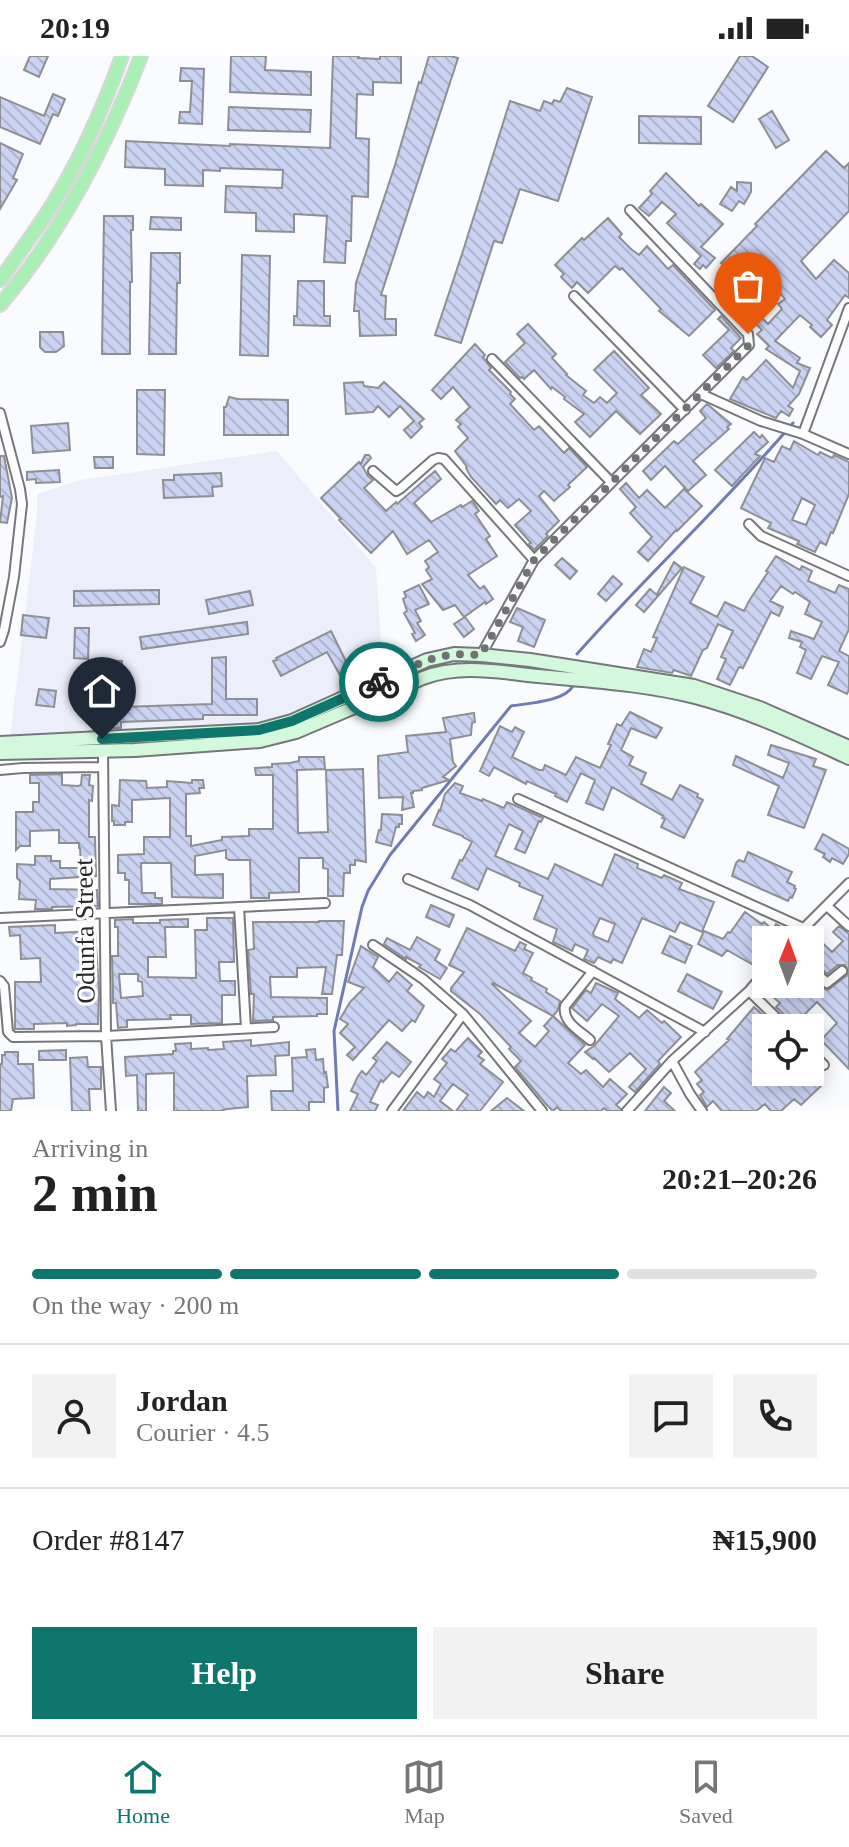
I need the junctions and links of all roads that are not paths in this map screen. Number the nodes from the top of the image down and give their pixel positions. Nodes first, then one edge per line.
1 (122, 56) edge
2 (141, 56) edge
3 (630, 210) dead end
4 (0, 280) edge
5 (574, 296) dead end
6 (0, 305) edge
7 (849, 308) edge
8 (492, 359) dead end
9 (701, 394) junction
10 (685, 410) junction
11 (0, 413) edge
12 (800, 433) junction
13 (849, 454) edge
14 (373, 471) dead end
15 (611, 482) junction
16 (749, 524) dead end
17 (534, 560) junction
18 (849, 576) edge
19 (0, 577) edge
20 (14, 577) junction
21 (0, 642) edge
22 (481, 655) junction
23 (0, 743) edge
24 (849, 747) edge
25 (103, 751) junction
26 (0, 753) edge
27 (849, 758) edge
28 (103, 767) junction
29 (0, 770) edge
30 (518, 799) dead end
31 (408, 879) dead end
32 (849, 883) edge
33 (325, 903) dead end
34 (827, 906) junction
35 (239, 907) junction
36 (105, 914) junction
37 (0, 918) edge
38 (799, 926) edge
39 (805, 926) edge
40 (849, 926) edge
41 (373, 945) dead end
42 (593, 971) junction
43 (842, 971) dead end
44 (824, 980) edge
45 (0, 981) edge
46 (752, 987) edge
47 (749, 991) junction
48 (463, 1014) junction
49 (773, 1014) edge
50 (274, 1027) dead end
51 (246, 1028) junction
52 (705, 1032) junction
53 (106, 1036) junction
54 (590, 1040) dead end
55 (672, 1061) junction
56 (111, 1111) edge
57 (392, 1111) edge
58 (542, 1111) edge
59 (627, 1111) edge
60 (702, 1111) edge

1 - 4 main road
2 - 6 main road
3 - 9 street
5 - 10 street
7 - 12 street
8 - 15 street
9 - 10 street
9 - 12 street
10 - 15 street
11 - 20 street
12 - 13 street
14 - 17 street
15 - 17 street
16 - 18 street
17 - 22 street
19 - 20 street
20 - 21 street
22 - 23 main road
22 - 24 main road
25 - 26 main road
25 - 27 main road
25 - 28 street, Odunfa Street
28 - 29 street
28 - 36 street, Odunfa Street
30 - 38 street
31 - 42 street
32 - 34 street
33 - 35 street
34 - 39 street
34 - 40 street
35 - 36 street
35 - 51 street
36 - 37 street
36 - 53 street, Odunfa Street
41 - 48 street
42 - 52 street
42 - 54 street
43 - 44 street
45 - 53 street
46 - 47 street
47 - 49 street
47 - 52 street
48 - 57 street
48 - 58 street
50 - 51 street
51 - 53 street
52 - 55 street
53 - 56 street, Odunfa Street
55 - 59 street
55 - 60 street

